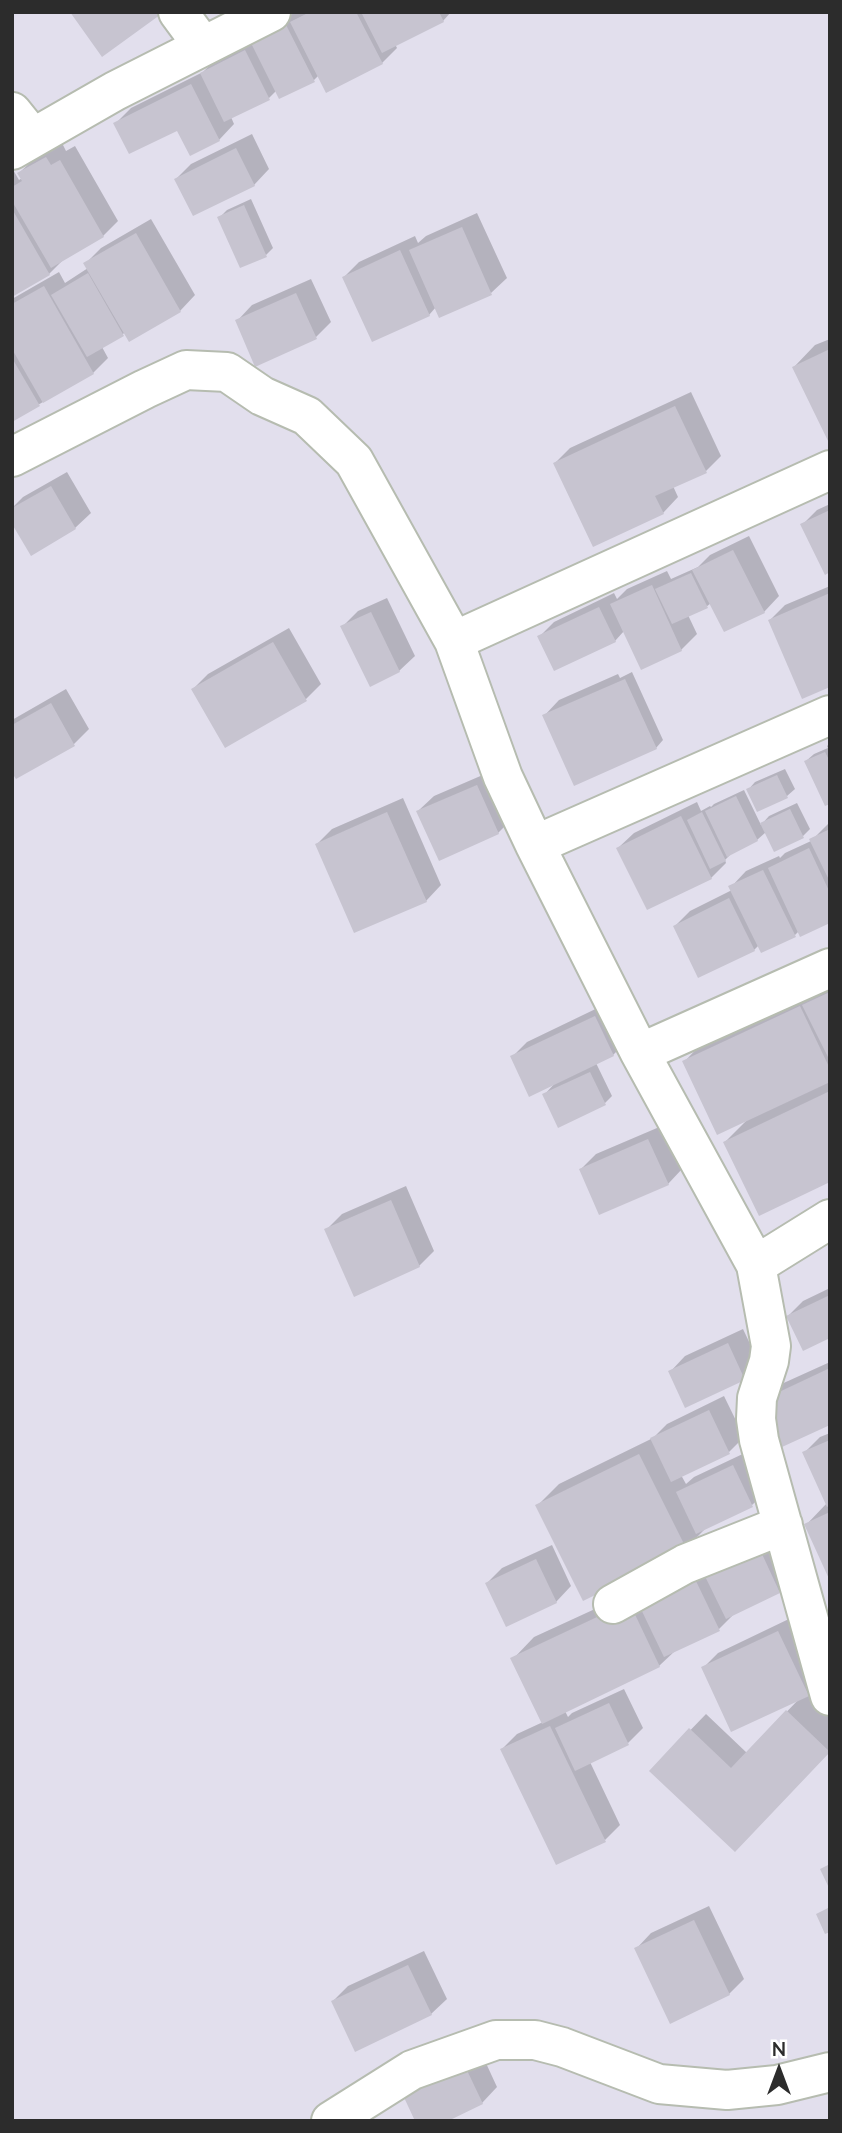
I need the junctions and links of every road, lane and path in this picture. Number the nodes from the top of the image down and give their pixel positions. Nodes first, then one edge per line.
1 (178, 12) edge
2 (271, 12) edge
3 (202, 46) junction
4 (19, 133) edge
5 (12, 457) edge
6 (830, 470) edge
7 (454, 641) junction
8 (830, 715) edge
9 (536, 845) junction
10 (830, 968) edge
11 (640, 1053) junction
12 (830, 1219) edge
13 (756, 1265) junction
14 (783, 1525) junction
15 (614, 1604) dead end
16 (830, 1695) edge
17 (830, 2072) edge
18 (331, 2121) edge

1 - 3 street
2 - 3 street
3 - 4 street
5 - 7 street
6 - 7 street
7 - 9 street
8 - 9 street
9 - 11 street
10 - 11 street
11 - 13 street
12 - 13 street
13 - 14 street
14 - 15 street
14 - 16 street
17 - 18 street

